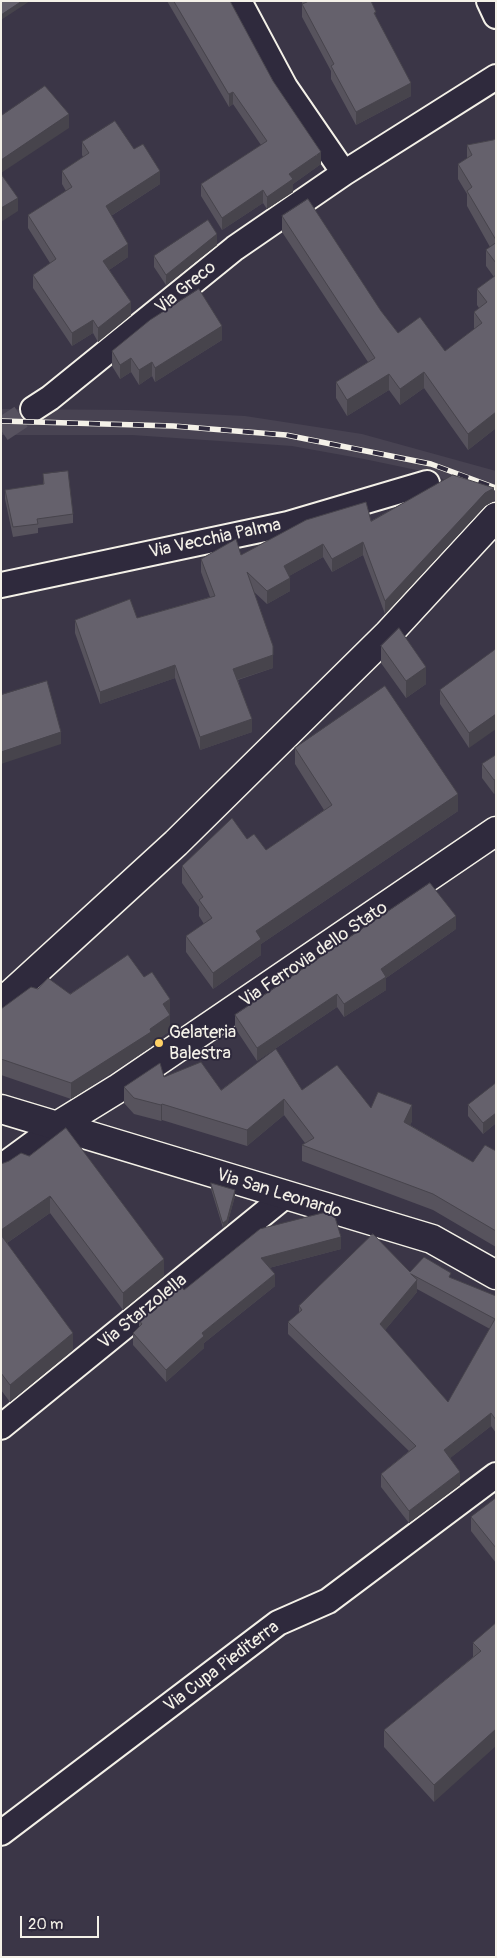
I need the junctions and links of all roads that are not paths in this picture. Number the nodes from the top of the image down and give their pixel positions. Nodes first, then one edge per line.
1 (239, 1) edge
2 (489, 1) edge
3 (496, 16) edge
4 (496, 77) edge
5 (344, 173) junction
6 (32, 410) tunnel mouth
7 (427, 483) dead end
8 (496, 517) edge
9 (1, 585) edge
10 (496, 831) edge
11 (1, 1003) edge
12 (1, 1109) edge
13 (57, 1126) junction
14 (1, 1167) edge
15 (286, 1196) junction
16 (496, 1275) edge
17 (1, 1427) edge
18 (496, 1475) edge
19 (1, 1833) edge

1 - 5 street
2 - 3 street
4 - 5 street, Via Greco
5 - 6 street, Via Greco
7 - 9 street, Via Vecchia Palma
8 - 11 main road
10 - 13 main road, Via Ferrovia dello Stato
12 - 13 main road, Via San Leonardo
13 - 14 street
13 - 15 main road, Via San Leonardo
15 - 16 main road, Via San Leonardo
15 - 17 street, Via Starzolella
18 - 19 street, Via Cupa Piediterra

